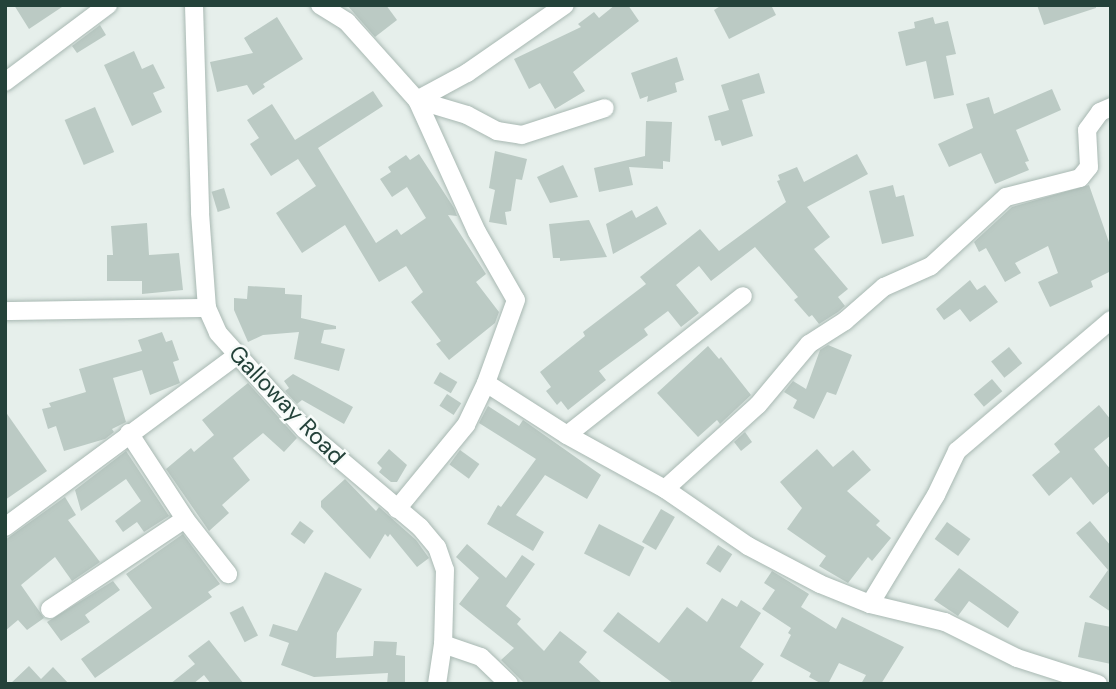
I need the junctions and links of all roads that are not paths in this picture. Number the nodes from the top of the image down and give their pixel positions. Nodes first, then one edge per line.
1 (108, 5) edge
2 (194, 5) edge
3 (320, 5) edge
4 (565, 5) edge
5 (5, 82) edge
6 (417, 100) junction
7 (1111, 107) edge
8 (605, 108) dead end
9 (743, 296) dead end
10 (207, 308) junction
11 (5, 311) edge
12 (1111, 320) edge
13 (236, 356) junction
14 (486, 383) junction
15 (130, 433) junction
16 (567, 435) junction
17 (665, 489) junction
18 (397, 509) junction
19 (185, 519) junction
20 (5, 527) edge
21 (228, 574) dead end
22 (870, 604) junction
23 (50, 609) dead end
24 (443, 644) junction
25 (437, 684) edge
26 (509, 684) edge
27 (1097, 684) edge

1 - 5 street
2 - 10 street, Galloway Road
3 - 6 street
4 - 6 street
6 - 8 street
6 - 14 street
7 - 17 street
9 - 16 street
10 - 11 street
10 - 13 street, Galloway Road
12 - 22 street
13 - 15 street
13 - 18 street, Galloway Road
14 - 16 street
14 - 18 street
15 - 19 street
15 - 20 street
16 - 17 street
17 - 22 street
18 - 24 street, Galloway Road
19 - 21 street
19 - 23 street
22 - 27 street
24 - 25 street, Galloway Road
24 - 26 street

